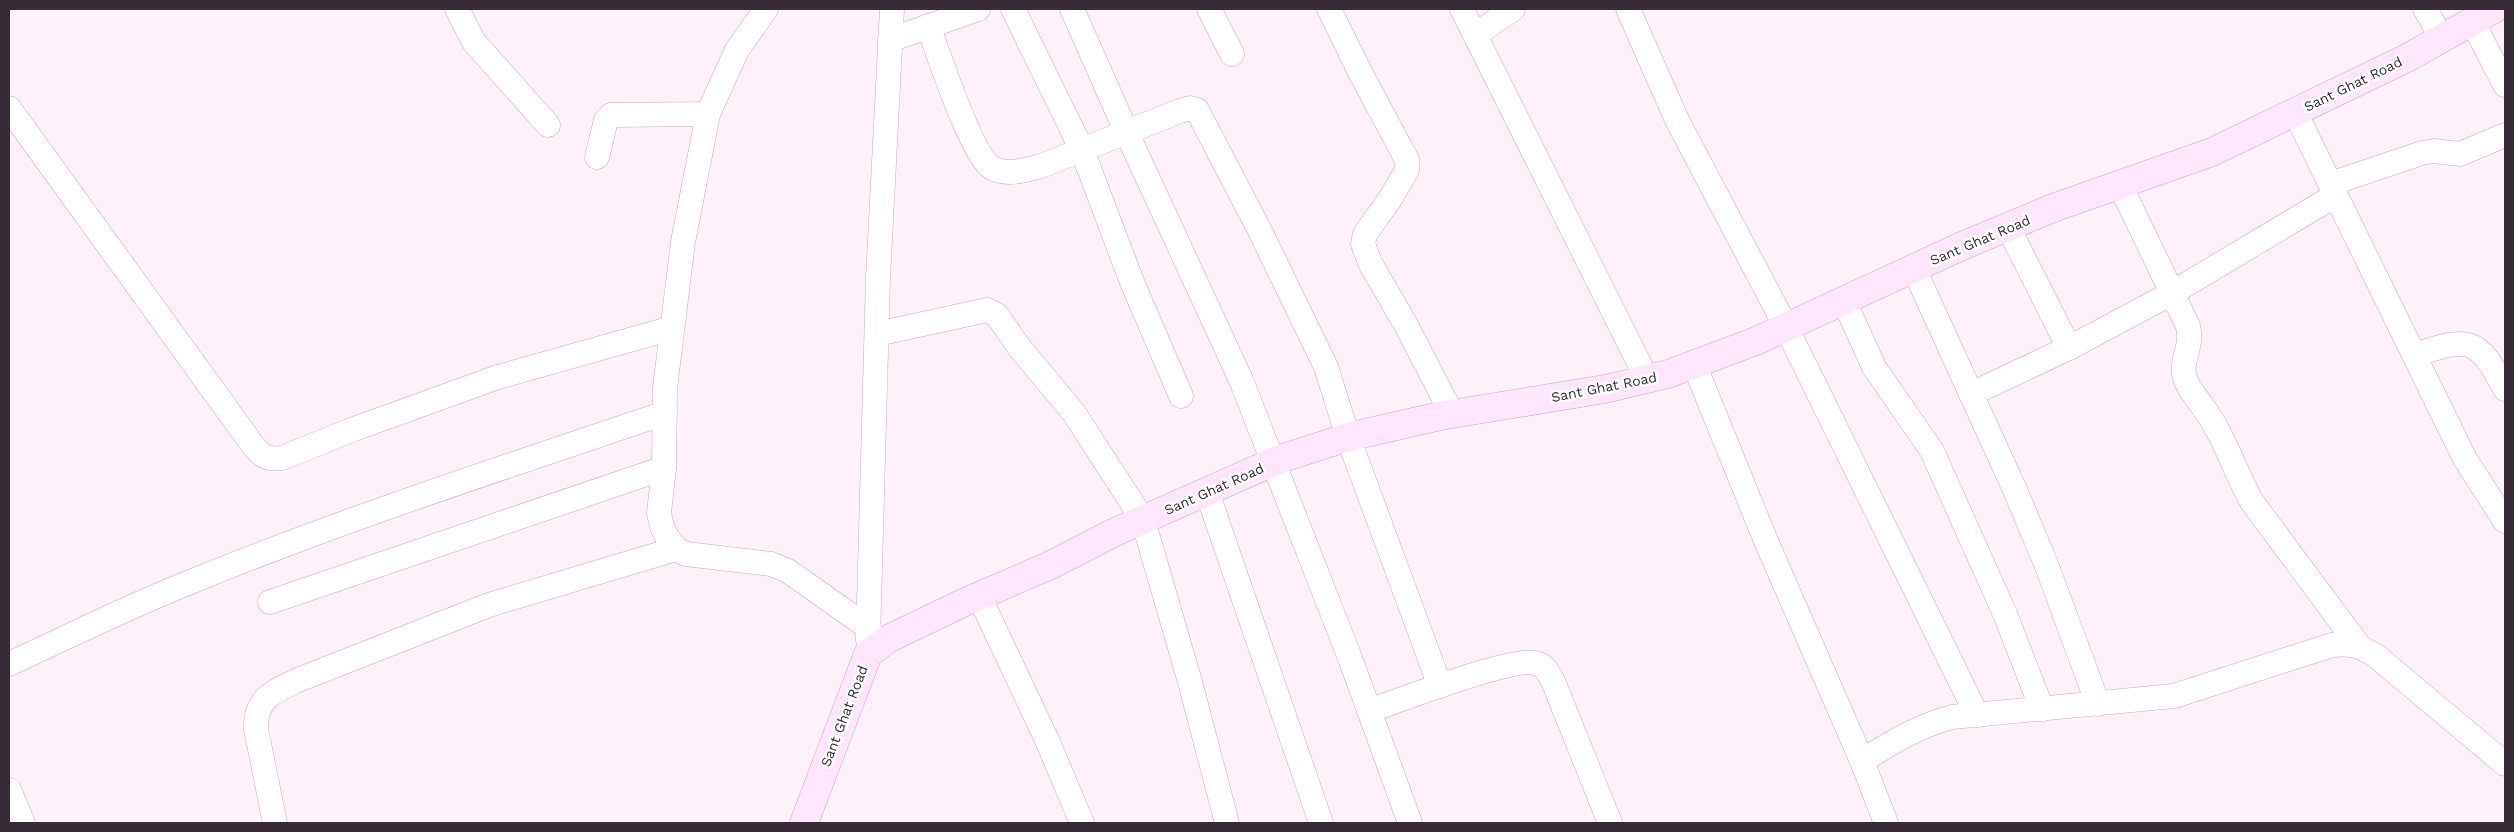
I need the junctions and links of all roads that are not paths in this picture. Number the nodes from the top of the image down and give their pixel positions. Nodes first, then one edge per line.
1 (457, 9) edge
2 (766, 9) edge
3 (892, 9) edge
4 (978, 9) edge
5 (1013, 9) edge
6 (1072, 9) edge
7 (1209, 9) edge
8 (1329, 9) edge
9 (1462, 9) edge
10 (1513, 9) edge
11 (1628, 9) edge
12 (2425, 9) edge
13 (2483, 15) edge
14 (928, 26) junction
15 (1475, 35) junction
16 (2442, 38) junction
17 (890, 40) junction
18 (1232, 54) dead end
19 (2505, 84) edge
20 (9, 108) edge
21 (2295, 112) junction
22 (708, 114) junction
23 (548, 125) dead end
24 (1126, 131) junction
25 (2505, 134) edge
26 (1082, 150) junction
27 (597, 157) dead end
28 (2120, 185) junction
29 (2333, 189) junction
30 (2008, 227) junction
31 (1914, 269) junction
32 (2172, 293) junction
33 (1844, 301) junction
34 (1786, 327) junction
35 (672, 328) junction
36 (877, 334) junction
37 (2069, 348) junction
38 (2414, 355) junction
39 (1694, 364) junction
40 (1646, 379) junction
41 (2505, 389) edge
42 (1971, 394) junction
43 (1181, 396) dead end
44 (665, 413) junction
45 (1452, 414) junction
46 (1348, 437) junction
47 (1274, 462) junction
48 (664, 468) junction
49 (1207, 492) junction
50 (1143, 520) junction
51 (2505, 521) edge
52 (676, 549) junction
53 (980, 596) junction
54 (270, 602) dead end
55 (868, 641) junction
56 (2359, 646) junction
57 (9, 664) edge
58 (1440, 686) junction
59 (2098, 704) junction
60 (2042, 709) junction
61 (1369, 711) junction
62 (1977, 715) junction
63 (1862, 761) junction
64 (2505, 764) edge
65 (9, 790) edge
66 (23, 823) edge
67 (274, 823) edge
68 (804, 823) edge
69 (1082, 823) edge
70 (1227, 823) edge
71 (1321, 823) edge
72 (1410, 823) edge
73 (1610, 823) edge
74 (1886, 823) edge

1 - 23 street
2 - 22 street
3 - 17 street
4 - 14 street
5 - 26 street
6 - 24 street
7 - 18 street
8 - 45 street
9 - 15 street
10 - 15 street
11 - 34 street
12 - 16 street
13 - 16 street, Sant Ghat Road
13 - 19 street
14 - 17 street
14 - 26 street
15 - 40 street
16 - 21 street, Sant Ghat Road
17 - 36 street
20 - 35 street
21 - 28 street, Sant Ghat Road
21 - 29 street
22 - 27 street
22 - 35 street
24 - 26 street
24 - 46 street
24 - 47 street
25 - 29 street
26 - 43 street
28 - 30 street, Sant Ghat Road
28 - 32 street
29 - 32 street
29 - 38 street
30 - 31 street, Sant Ghat Road
30 - 37 street
31 - 33 street, Sant Ghat Road
31 - 42 street
32 - 37 street
32 - 56 street
33 - 34 street, Sant Ghat Road
33 - 60 street
34 - 39 street, Sant Ghat Road
34 - 62 street
35 - 44 street
36 - 50 street
36 - 55 street
37 - 42 street
38 - 41 street
38 - 51 street
39 - 40 street, Sant Ghat Road
39 - 63 street
40 - 45 street, Sant Ghat Road
42 - 59 street
44 - 48 street
44 - 57 street
45 - 46 street, Sant Ghat Road
46 - 47 street, Sant Ghat Road
46 - 58 street
47 - 49 street, Sant Ghat Road
47 - 61 street
48 - 52 street
48 - 54 street
49 - 50 street, Sant Ghat Road
49 - 71 street
50 - 53 street, Sant Ghat Road
50 - 70 street
52 - 55 street
52 - 67 street
53 - 55 street, Sant Ghat Road
53 - 69 street
55 - 68 street, Sant Ghat Road
56 - 59 street
56 - 64 street
58 - 61 street
58 - 73 street
59 - 60 street
60 - 62 street
61 - 72 street
62 - 63 street
63 - 74 street
65 - 66 street

